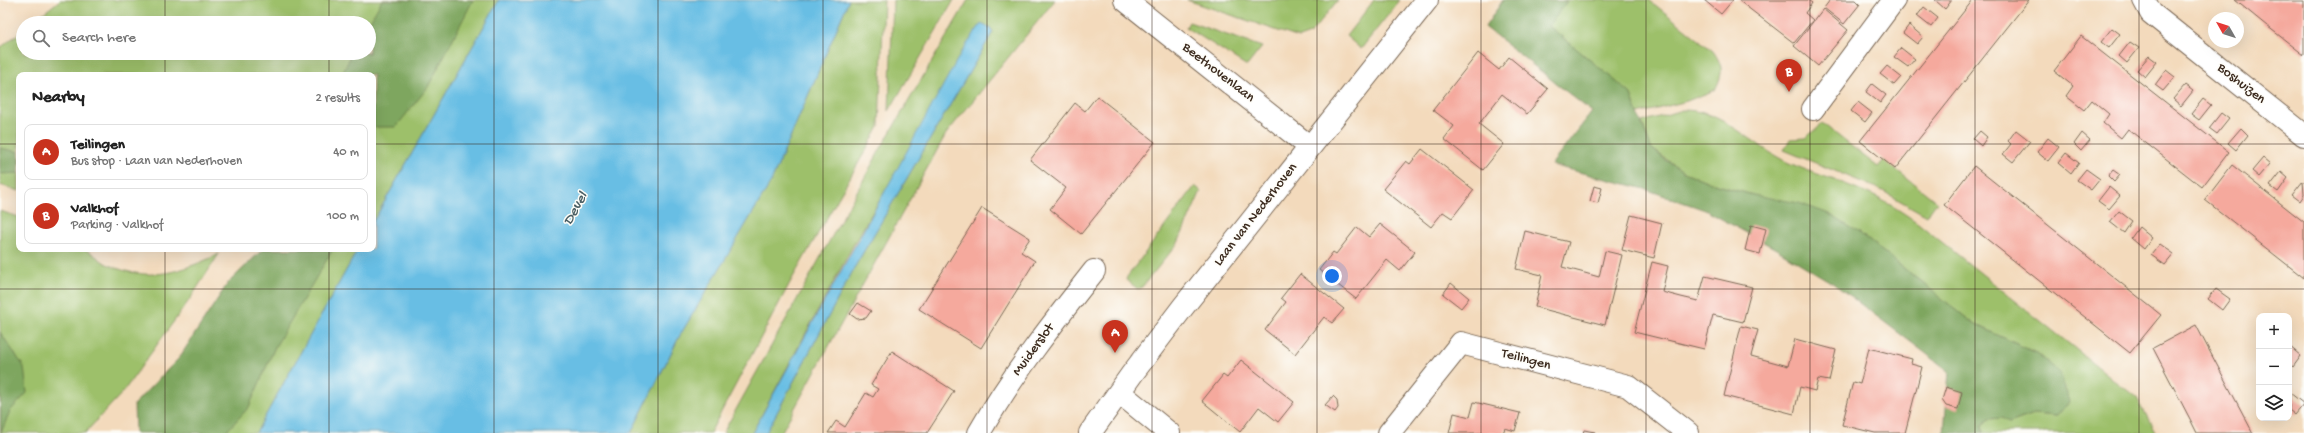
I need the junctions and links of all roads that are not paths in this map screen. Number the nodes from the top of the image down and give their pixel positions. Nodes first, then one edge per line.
1 (1125, 0) edge
2 (1427, 0) edge
3 (1894, 0) edge
4 (2144, 0) edge
5 (1814, 109) dead end
6 (2304, 135) edge
7 (1310, 147) junction
8 (1094, 271) dead end
9 (1119, 392) junction
10 (978, 433) edge
11 (1090, 433) edge
12 (1169, 433) edge
13 (1389, 433) edge
14 (1688, 433) edge

1 - 7 street, Beethovenlaan
2 - 7 street, Laan van Nederhoven
3 - 5 street
4 - 6 street, Boshuizen
7 - 9 street, Laan van Nederhoven
8 - 10 street, Muiderslot
9 - 11 street, Laan van Nederhoven
9 - 12 street
13 - 14 street, Teilingen

